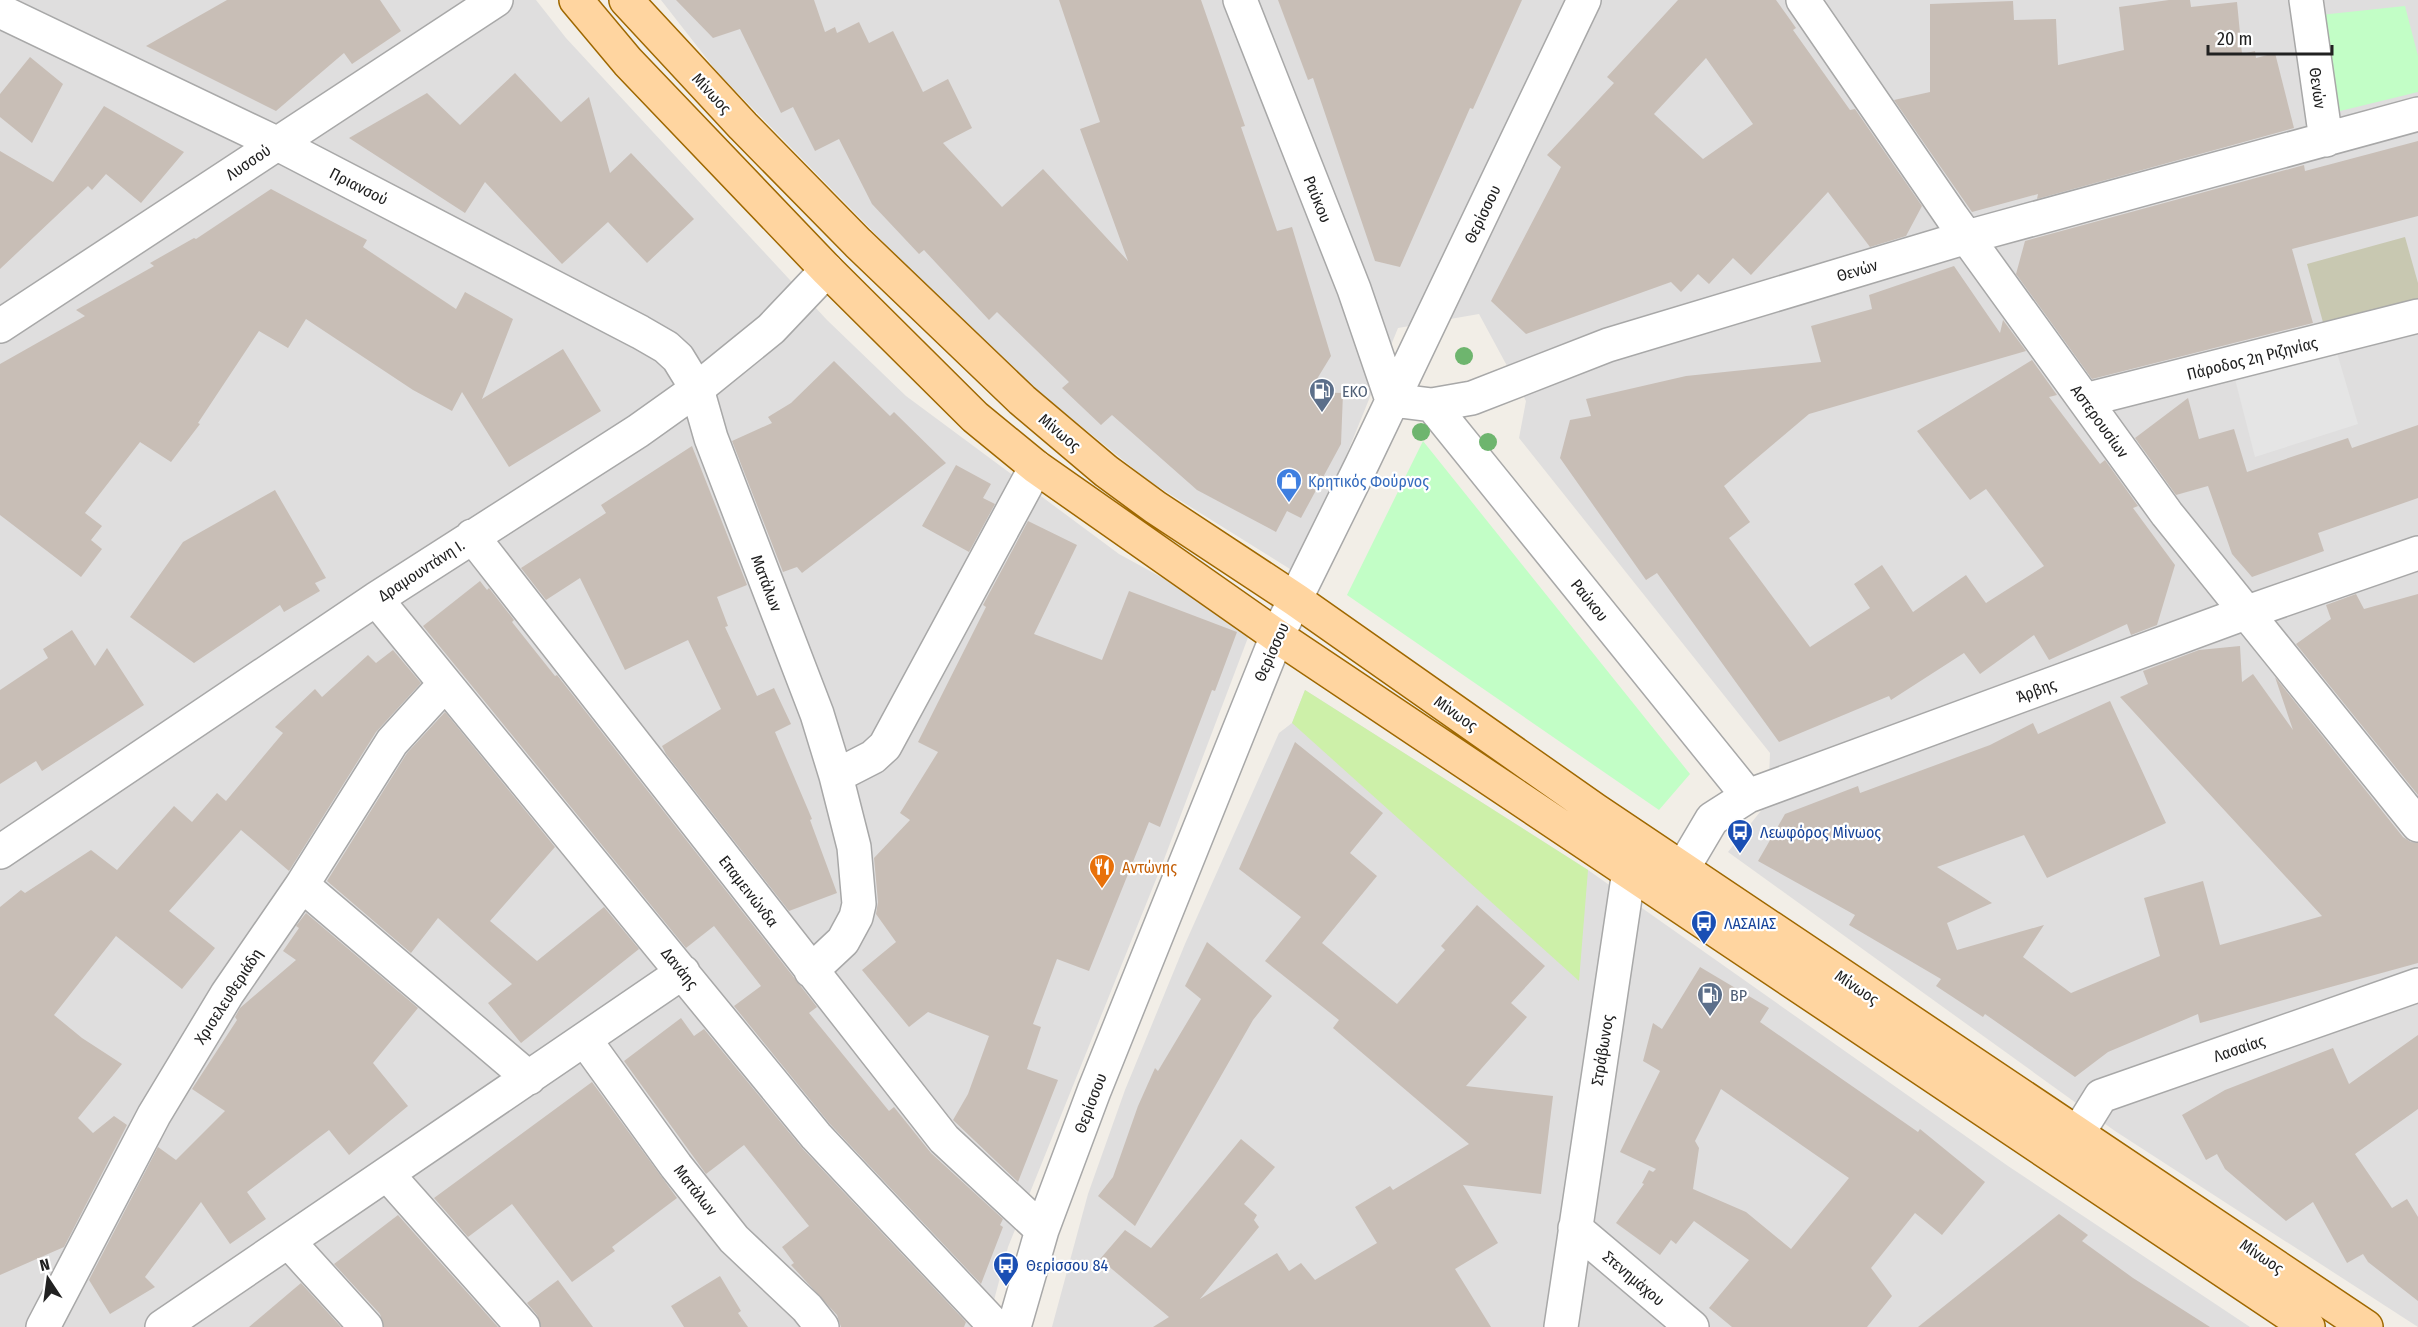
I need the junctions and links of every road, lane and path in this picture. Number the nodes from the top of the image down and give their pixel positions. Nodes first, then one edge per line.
1 (496, 0) edge
2 (576, 0) edge
3 (626, 0) edge
4 (1240, 0) edge
5 (1584, 0) edge
6 (1803, 0) edge
7 (2306, 0) edge
8 (0, 11) edge
9 (2418, 114) edge
10 (2326, 140) junction
11 (276, 143) junction
12 (1967, 237) junction
13 (827, 270) junction
14 (2418, 316) edge
15 (0, 326) edge
16 (697, 389) junction
17 (1392, 400) junction
18 (2085, 400) junction
19 (1432, 405) junction
20 (1036, 467) junction
21 (472, 536) junction
22 (2418, 553) edge
23 (376, 599) junction
24 (1296, 600) junction
25 (2245, 613) junction
26 (1276, 636) junction
27 (445, 684) junction
28 (836, 776) junction
29 (1748, 796) junction
30 (2418, 825) edge
31 (0, 852) edge
32 (1683, 868) junction
33 (1629, 871) junction
34 (302, 885) junction
35 (811, 971) junction
36 (683, 972) junction
37 (2418, 985) edge
38 (585, 1040) junction
39 (529, 1078) junction
40 (2078, 1133) junction
41 (387, 1174) junction
42 (1575, 1228) junction
43 (1042, 1230) junction
44 (288, 1241) junction
45 (43, 1327) edge
46 (162, 1327) edge
47 (366, 1327) edge
48 (523, 1327) edge
49 (822, 1327) edge
50 (996, 1327) edge
51 (1014, 1327) edge
52 (1560, 1327) edge
53 (1692, 1327) edge
54 (2308, 1327) edge
55 (2366, 1327) edge

1 - 11 street, Λυσσού
2 - 13 main road, Μίνωος
3 - 24 main road, Μίνωος
4 - 17 street, Ραύκου
5 - 17 street, Θερίσσου
6 - 12 street, Αστερουσίων
7 - 10 street, Θενών
8 - 11 street, Πριανσού
9 - 10 street, Θενών
10 - 12 street, Θενών
11 - 15 street, Λυσσού
11 - 16 street, Πριανσού
12 - 18 street, Αστερουσίων
12 - 19 street, Θενών
13 - 16 street, Δραμουντάνη Ι.
13 - 20 main road, Μίνωος
14 - 18 street, Πάροδος 2η Ριζηνίας
16 - 21 street, Δραμουντάνη Ι.
16 - 28 street, Ματάλων
17 - 19 street, Θενών
17 - 24 street, Θερίσσου
18 - 25 street, Αστερουσίων
19 - 29 street, Ραύκου
20 - 26 main road, Μίνωος
20 - 28 street
21 - 23 street, Δραμουντάνη Ι.
21 - 35 street, Επαμεινώνδα
22 - 25 street, Άρβης
23 - 27 street, Δανάης
23 - 31 street, Δραμουντάνη Ι.
24 - 26 street, Θερίσσου
24 - 32 main road, Μίνωος
25 - 29 street, Άρβης
25 - 30 street, Αστερουσίων
26 - 33 main road, Μίνωος
26 - 43 street, Θερίσσου
27 - 34 street, Χρισελευθεριάδη
27 - 36 street, Δανάης
28 - 35 street, Ματάλων
29 - 32 street, Άρβης
32 - 40 main road, Μίνωος
33 - 42 street, Στράβωνος
33 - 54 main road, Μίνωος
34 - 39 street
34 - 45 street, Χρισελευθεριάδη
35 - 43 street, Επαμεινώνδα
36 - 38 street
36 - 50 street, Δανάης
37 - 40 street, Λασαίας
38 - 39 street
38 - 49 street, Ματάλων
39 - 41 street
40 - 55 main road, Μίνωος
41 - 44 street
41 - 48 street
42 - 52 street, Στράβωνος
42 - 53 street, Στενημάχου
43 - 51 street, Θερίσσου
44 - 46 street
44 - 47 street

